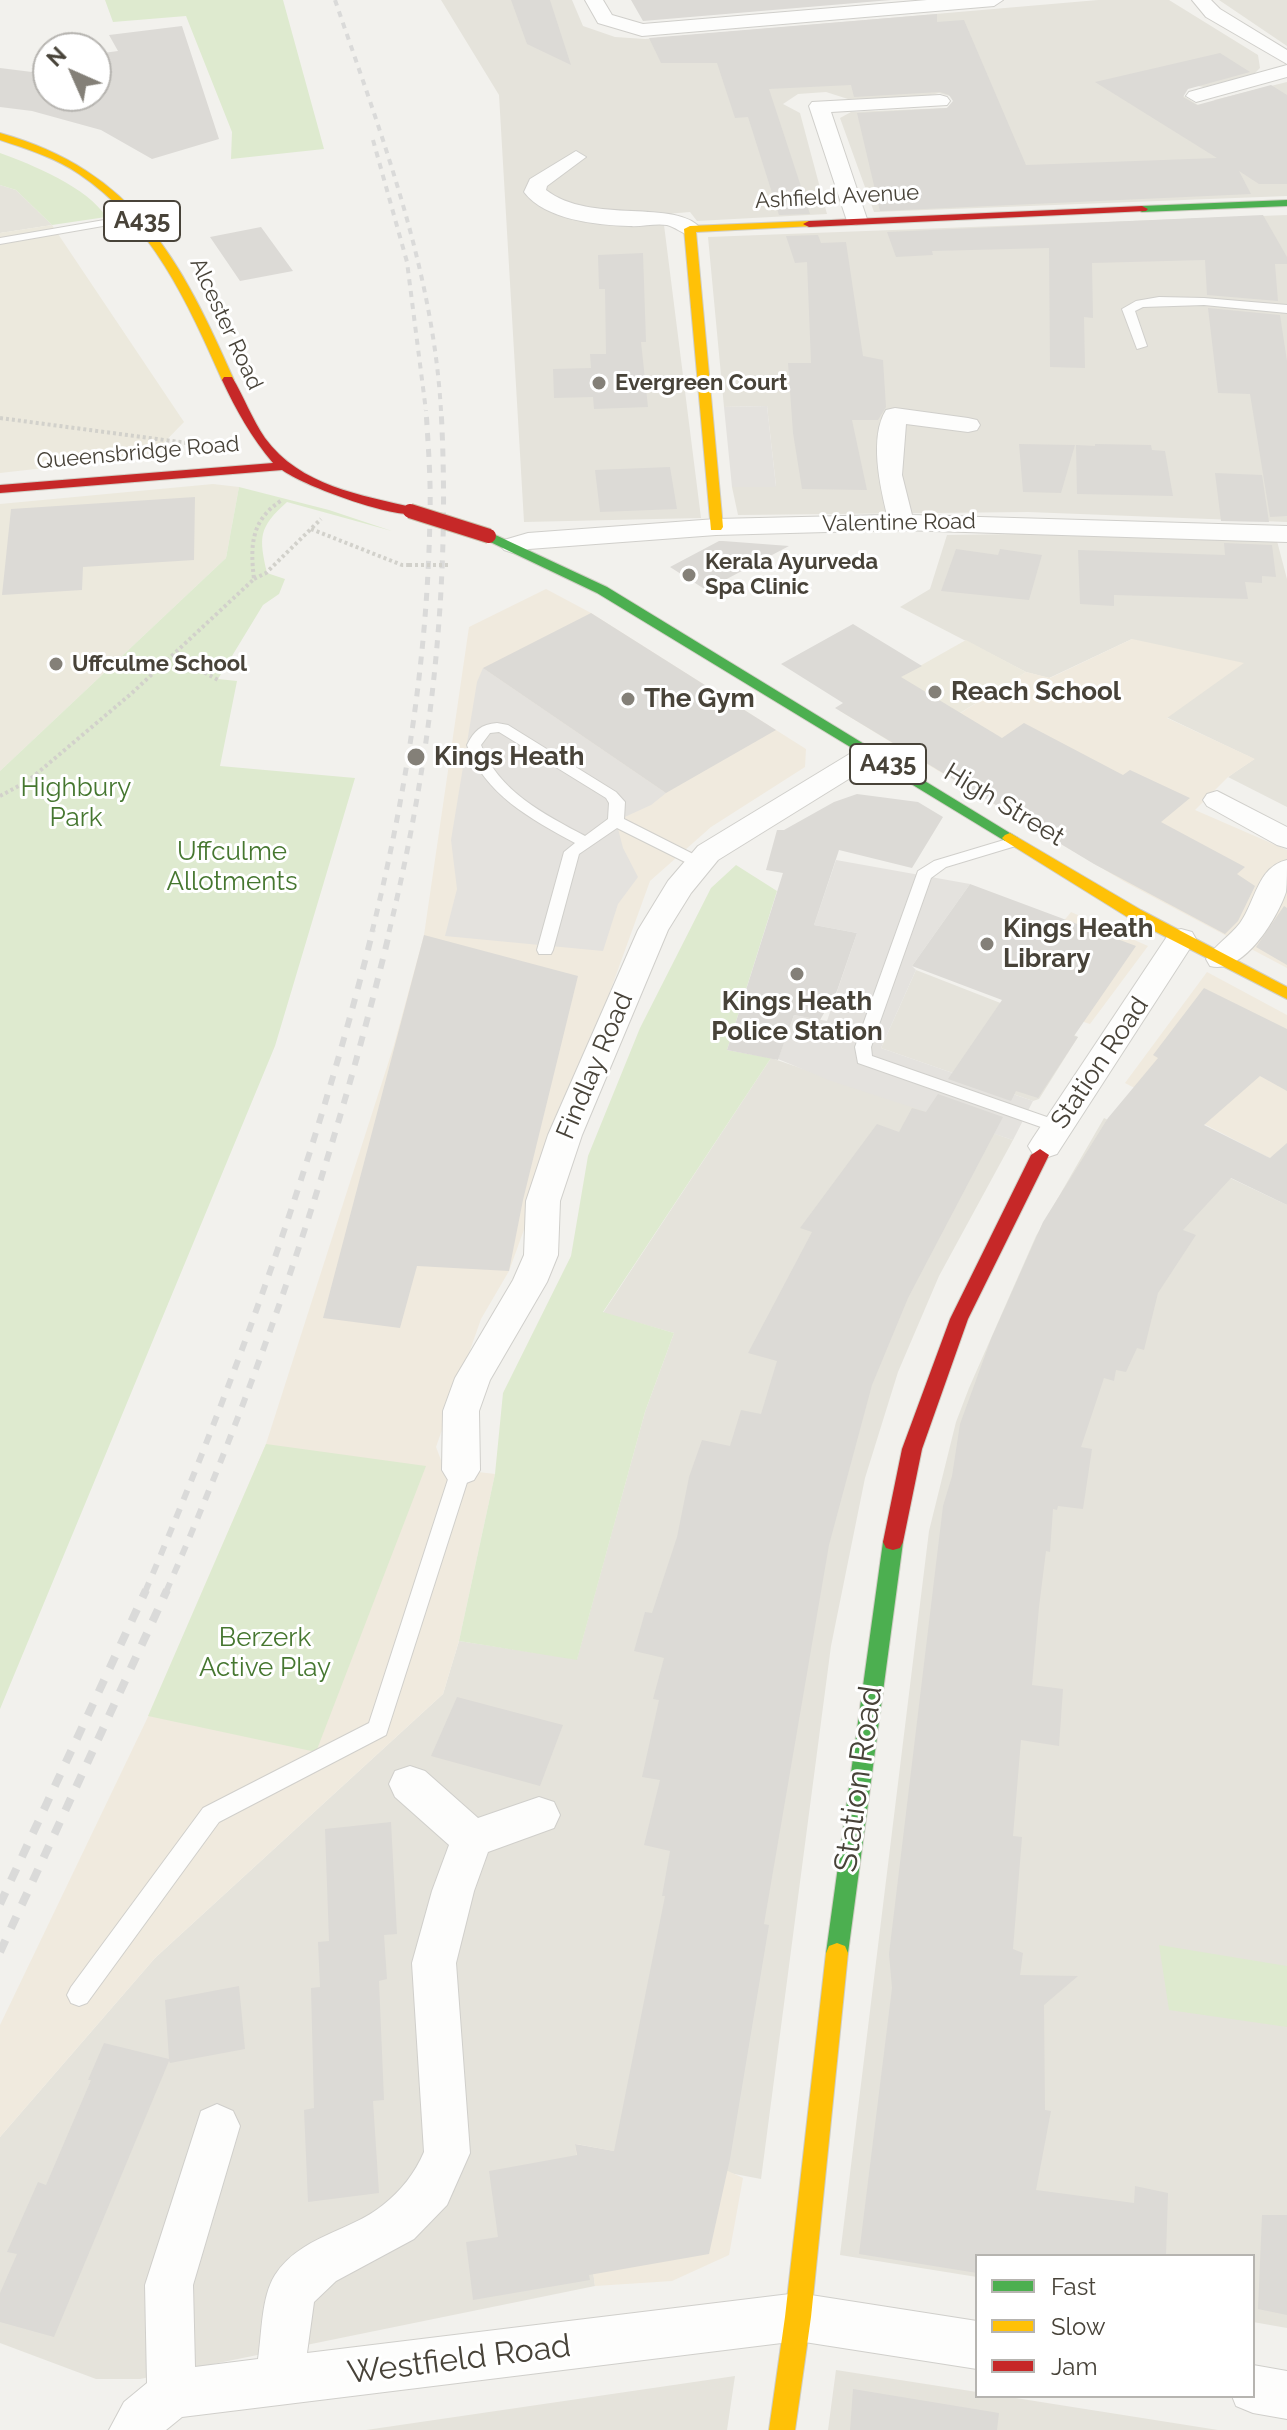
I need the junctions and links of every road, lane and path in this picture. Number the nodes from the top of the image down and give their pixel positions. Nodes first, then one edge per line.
1 (594, 0) edge
2 (994, 0) edge
3 (1201, 0) edge
4 (953, 2) edge
5 (1287, 58) edge
6 (1287, 71) edge
7 (1196, 96) dead end
8 (940, 101) dead end
9 (0, 136) edge
10 (576, 157) dead end
11 (1287, 203) edge
12 (139, 217) junction
13 (856, 219) junction
14 (690, 229) junction
15 (0, 241) edge
16 (1287, 309) edge
17 (1141, 346) dead end
18 (0, 418) edge
19 (968, 425) dead end
20 (196, 445) dead end
21 (281, 466) junction
22 (313, 484) junction
23 (0, 489) edge
24 (327, 514) dead end
25 (901, 522) junction
26 (716, 527) junction
27 (311, 529) junction
28 (1286, 538) edge
29 (501, 541) junction
30 (448, 565) dead end
31 (254, 579) junction
32 (173, 655) junction
33 (218, 680) dead end
34 (871, 753) junction
35 (0, 796) edge
36 (1217, 800) dead end
37 (616, 821) junction
38 (1287, 839) edge
39 (583, 841) junction
40 (1014, 842) junction
41 (699, 863) junction
42 (1287, 869) edge
43 (1181, 939) junction
44 (545, 950) dead end
45 (1221, 959) junction
46 (1287, 994) edge
47 (1047, 1143) junction
48 (461, 1470) joint
49 (410, 1784) dead end
50 (539, 1815) dead end
51 (472, 1839) junction
52 (79, 1995) dead end
53 (217, 2126) dead end
54 (798, 2317) junction
55 (975, 2345) edge
56 (278, 2383) junction
57 (1255, 2389) edge
58 (172, 2394) junction
59 (1287, 2395) edge
60 (134, 2430) edge
61 (782, 2430) edge

1 - 4 street
2 - 4 street
3 - 5 street
6 - 7 street
8 - 13 street
9 - 12 main road, Alcester Road / A435
10 - 14 street
11 - 13 main road, Ashfield Avenue
12 - 15 lane
12 - 21 main road, Alcester Road / A435
13 - 14 main road, Ashfield Avenue
14 - 26 main road
16 - 17 lane
18 - 20 path
19 - 25 street
21 - 22 main road, A435
21 - 23 main road, Queensbridge Road
22 - 29 main road, A435, bridge
22 - 31 path
24 - 27 path
25 - 26 street, Valentine Road
25 - 28 street, Valentine Road
26 - 29 street, Valentine Road
27 - 30 path, bridge
27 - 31 path
29 - 34 main road, High Street / A435
31 - 32 path
32 - 33 path
32 - 35 path
34 - 40 main road, High Street / A435
34 - 41 street, Findlay Road
36 - 38 street
37 - 39 lane
37 - 39 lane
37 - 41 lane
39 - 44 lane
40 - 43 main road, High Street / A435
40 - 47 lane
41 - 48 street, Findlay Road
42 - 45 street
43 - 45 main road, High Street / A435
43 - 47 street, Station Road
45 - 46 main road, High Street / A435
47 - 54 main road, Station Road
48 - 52 lane
49 - 51 street
50 - 51 street
51 - 56 street
53 - 58 street
54 - 55 street, Westfield Road
54 - 56 street, Westfield Road
54 - 61 main road, Station Road
56 - 58 street, Westfield Road
57 - 59 street
58 - 60 street

